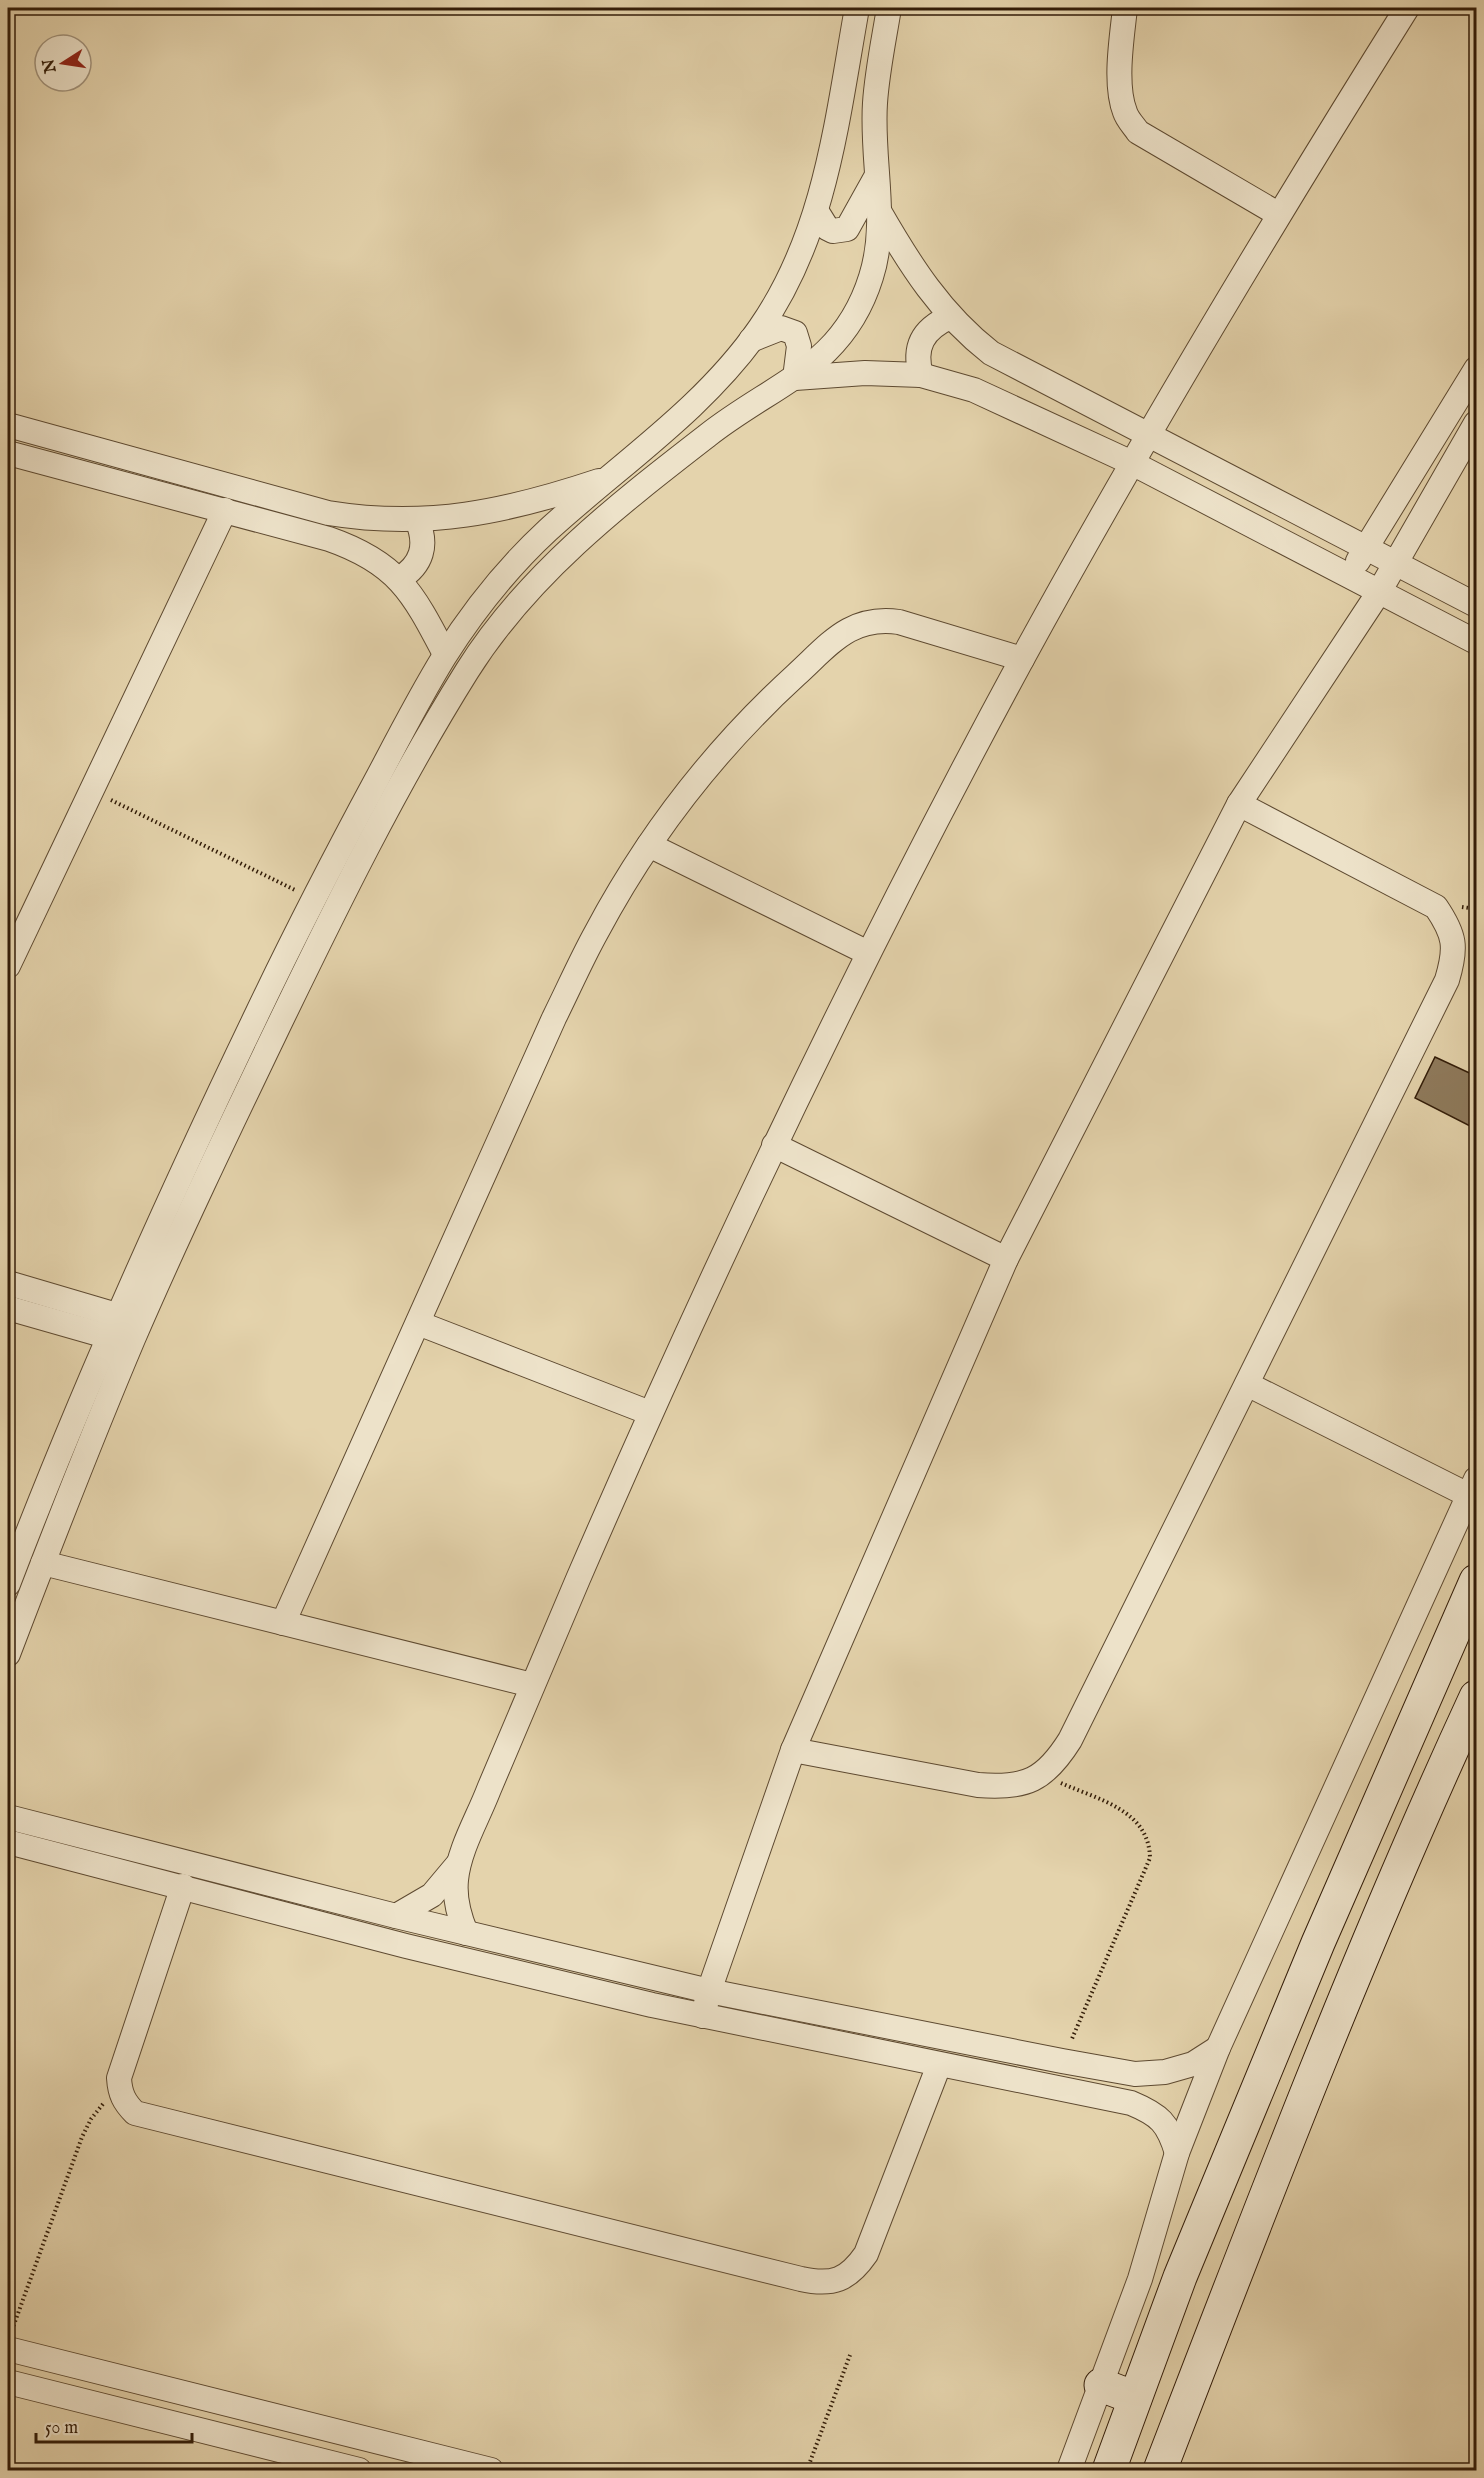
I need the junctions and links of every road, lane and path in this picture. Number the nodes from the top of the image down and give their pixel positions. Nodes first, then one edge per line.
1 (857, 8) edge
2 (889, 8) edge
3 (1125, 8) edge
4 (1407, 8) edge
5 (877, 176) junction
6 (879, 210) junction
7 (817, 212) junction
8 (1278, 214) junction
9 (950, 316) junction
10 (750, 340) junction
11 (1476, 369) edge
12 (921, 375) junction
13 (795, 378) junction
14 (1476, 423) edge
15 (8, 424) edge
16 (1148, 434) junction
17 (8, 453) edge
18 (1132, 463) junction
19 (610, 477) junction
20 (225, 510) junction
21 (417, 520) junction
22 (1366, 548) junction
23 (1395, 563) junction
24 (1348, 576) junction
25 (399, 579) junction
26 (1379, 592) junction
27 (1476, 605) edge
28 (1476, 642) edge
29 (446, 654) junction
30 (1022, 659) junction
31 (91, 790) junction
32 (1239, 804) junction
33 (649, 845) junction
34 (312, 899) junction
35 (868, 953) junction
36 (8, 966) edge
37 (774, 1145) junction
38 (1006, 1259) junction
39 (8, 1283) edge
40 (8, 1308) edge
41 (418, 1323) junction
42 (112, 1325) junction
43 (136, 1333) junction
44 (1247, 1384) junction
45 (650, 1413) junction
46 (1472, 1487) edge
47 (43, 1563) junction
48 (1476, 1581) edge
49 (8, 1584) edge
50 (283, 1623) junction
51 (8, 1654) edge
52 (532, 1685) junction
53 (1476, 1697) edge
54 (793, 1750) junction
55 (1044, 1774) junction
56 (8, 1816) edge
57 (8, 1842) edge
58 (460, 1862) junction
59 (183, 1886) junction
60 (1340, 1892) junction
61 (1383, 1907) junction
62 (396, 1916) junction
63 (466, 1933) junction
64 (1317, 1943) junction
65 (1361, 1959) junction
66 (709, 1991) junction
67 (703, 2016) junction
68 (1218, 2048) junction
69 (1062, 2061) junction
70 (939, 2065) junction
71 (120, 2091) junction
72 (1177, 2153) junction
73 (9, 2340) edge
74 (850, 2355) dead end
75 (8, 2382) edge
76 (1101, 2385) junction
77 (1135, 2398) junction
78 (359, 2470) edge
79 (491, 2470) edge
80 (807, 2470) edge
81 (1069, 2470) edge
82 (1109, 2470) edge
83 (1160, 2470) edge

1 - 7 street
2 - 5 street
3 - 8 street
4 - 8 street
5 - 6 street
5 - 7 street
6 - 9 street
6 - 13 street
7 - 10 street
8 - 16 street
9 - 12 street
9 - 16 street
10 - 13 street
10 - 19 street
11 - 22 street
12 - 13 street
12 - 18 street
13 - 43 street
14 - 23 street
15 - 21 street
16 - 18 street
16 - 22 street
17 - 20 street
18 - 24 street
18 - 30 street
19 - 21 street
19 - 29 street
20 - 25 street
20 - 31 street
21 - 25 street
22 - 23 street
22 - 24 street
23 - 26 street
23 - 27 street
24 - 26 street
25 - 29 street
26 - 28 street
26 - 32 street
29 - 34 street
30 - 33 street
30 - 35 street
31 - 34 path
31 - 36 street
32 - 38 street
32 - 44 street
33 - 35 street
33 - 41 street
34 - 42 street
35 - 37 street
37 - 38 street
37 - 45 street
38 - 54 street
39 - 42 street
40 - 42 street
41 - 45 street
41 - 50 street
42 - 43 street
42 - 49 street
43 - 47 street
44 - 46 street
44 - 55 street
45 - 52 street
46 - 68 street
47 - 50 street
47 - 51 street
48 - 60 street
50 - 52 street
52 - 58 street
53 - 61 street
54 - 55 street
54 - 66 street
55 - 69 path
56 - 62 street
57 - 59 street
58 - 62 street
58 - 63 street
59 - 67 street
59 - 71 street
60 - 61 street
60 - 64 street
61 - 65 street
62 - 63 street
63 - 66 street
64 - 65 street
64 - 77 street
65 - 83 street
66 - 67 street
66 - 69 street
67 - 70 street
68 - 69 street
68 - 72 street
70 - 71 street
70 - 72 street
71 - 73 path
72 - 76 street
73 - 79 street
74 - 80 path
75 - 78 street
76 - 77 street
76 - 81 street
77 - 82 street

